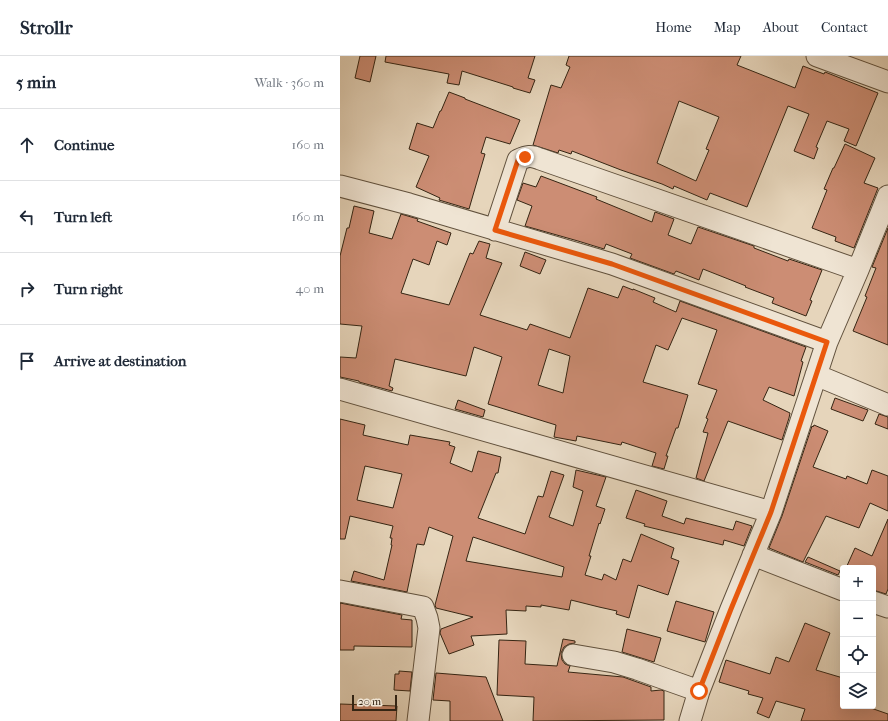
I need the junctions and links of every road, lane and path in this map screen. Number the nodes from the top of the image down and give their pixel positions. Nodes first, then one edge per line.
1 (817, 56) edge
2 (888, 82) edge
3 (340, 186) edge
4 (888, 198) edge
5 (495, 230) junction
6 (858, 270) junction
7 (827, 342) junction
8 (816, 376) junction
9 (340, 389) edge
10 (888, 405) edge
11 (771, 512) junction
12 (753, 555) junction
13 (840, 589) edge
14 (340, 591) edge
15 (876, 603) edge
16 (888, 607) edge
17 (573, 654) dead end
18 (699, 691) junction
19 (418, 721) edge
20 (690, 721) edge

1 - 2 street
3 - 5 street
4 - 6 street
5 - 6 street
5 - 7 street
6 - 7 street
7 - 8 street
8 - 10 street
8 - 11 street
9 - 11 street
11 - 12 street
12 - 13 street
12 - 18 street
14 - 19 street
15 - 16 street
17 - 18 street
18 - 20 street

